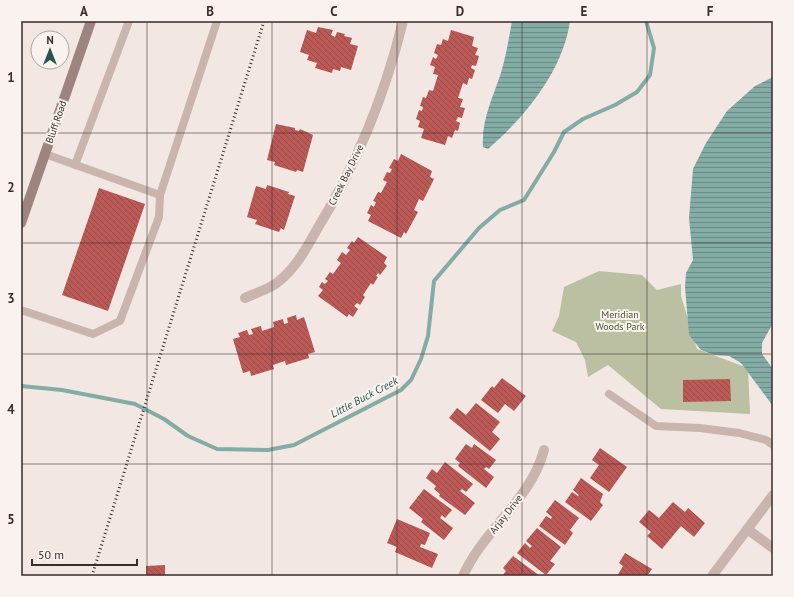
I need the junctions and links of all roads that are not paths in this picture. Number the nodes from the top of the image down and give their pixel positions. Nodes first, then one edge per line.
1 (91, 21) edge
2 (129, 21) edge
3 (217, 21) edge
4 (403, 21) edge
5 (45, 154) junction
6 (75, 165) junction
7 (160, 196) junction
8 (21, 223) edge
9 (245, 298) dead end
10 (21, 310) edge
11 (609, 394) dead end
12 (773, 445) edge
13 (544, 450) dead end
14 (773, 496) edge
15 (747, 529) junction
16 (773, 548) edge
17 (463, 576) edge
18 (712, 576) edge

1 - 5 main road, Bluff Road
2 - 6 lane
3 - 7 lane
4 - 9 street, Creek Bay Drive
5 - 6 lane
5 - 8 main road, Bluff Road
6 - 7 lane
7 - 10 lane
11 - 12 lane
13 - 17 street, Arjay Drive
14 - 15 street
15 - 16 street
15 - 18 street

